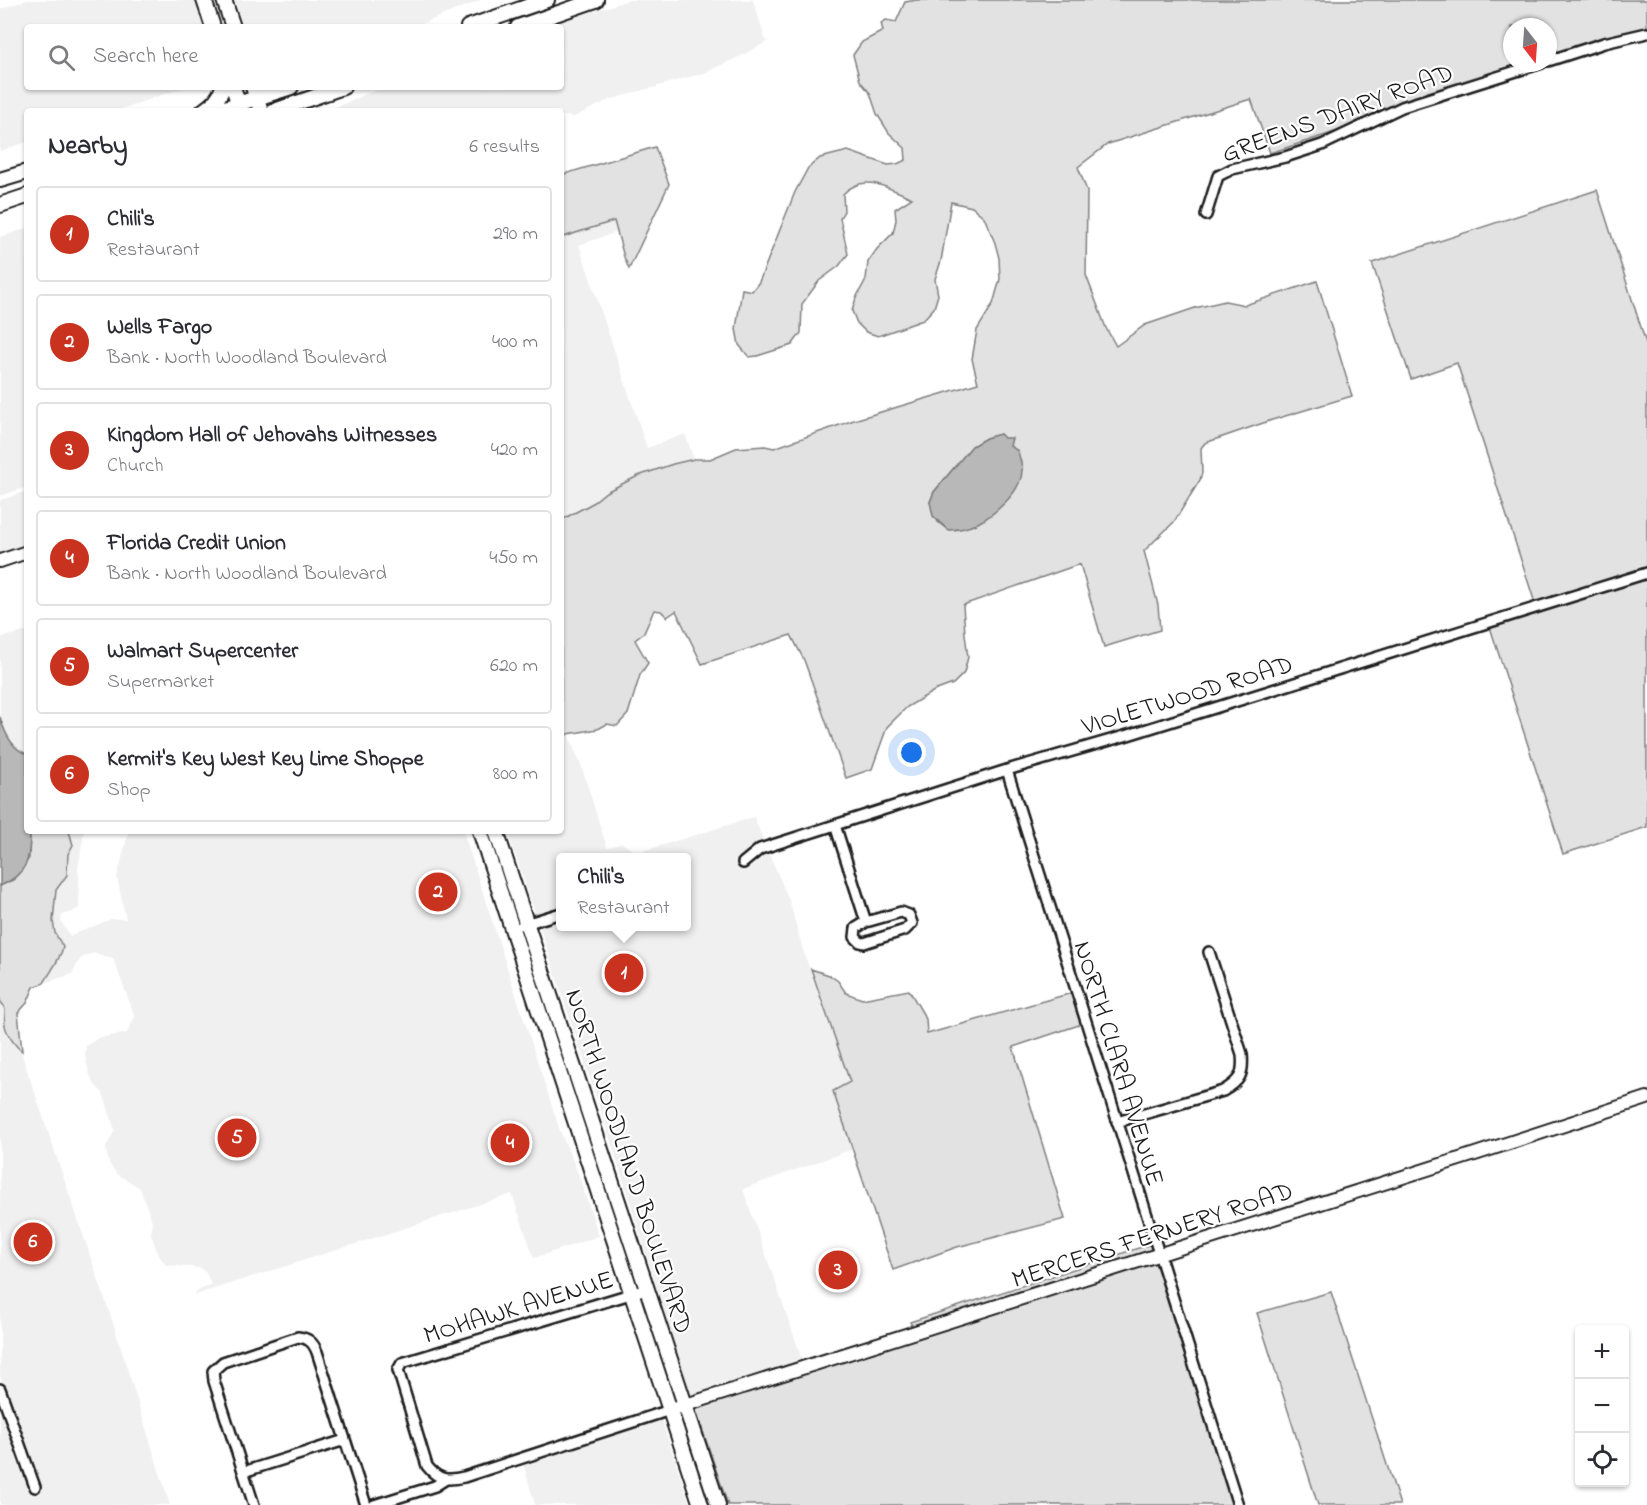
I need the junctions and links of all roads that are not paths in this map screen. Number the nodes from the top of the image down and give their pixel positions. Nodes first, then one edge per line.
1 (204, 0) edge
2 (224, 0) edge
3 (547, 0) edge
4 (596, 0) edge
5 (505, 21) edge
6 (212, 24) edge
7 (232, 24) edge
8 (486, 24) edge
9 (527, 24) edge
10 (1647, 33) edge
11 (1557, 58) edge
12 (1513, 72) edge
13 (222, 90) edge
14 (234, 90) edge
15 (282, 90) edge
16 (332, 90) edge
17 (257, 99) edge
18 (207, 108) edge
19 (240, 108) edge
20 (282, 108) edge
21 (24, 172) edge
22 (1, 180) edge
23 (24, 197) edge
24 (0, 205) edge
25 (1206, 215) dead end
26 (24, 553) edge
27 (0, 561) edge
28 (1647, 573) edge
29 (1007, 770) junction
30 (835, 825) junction
31 (481, 834) edge
32 (497, 834) edge
33 (743, 863) dead end
34 (556, 915) edge
35 (866, 922) junction
36 (526, 924) junction
37 (512, 928) junction
38 (1209, 952) dead end
39 (1647, 1098) edge
40 (1117, 1122) junction
41 (608, 1170) junction
42 (593, 1175) junction
43 (1159, 1255) junction
44 (647, 1289) junction
45 (632, 1293) junction
46 (0, 1389) edge
47 (685, 1406) junction
48 (670, 1410) junction
49 (345, 1440) junction
50 (243, 1472) junction
51 (446, 1479) junction
52 (35, 1487) dead end
53 (254, 1505) edge
54 (366, 1505) edge
55 (374, 1505) edge
56 (701, 1505) edge
57 (718, 1505) edge
58 (1238, 1505) edge

1 - 6 main road
2 - 7 main road
3 - 5 main road
4 - 9 main road
5 - 8 main road
10 - 11 street
12 - 25 street, GREENS DAIRY ROAD
13 - 18 main road
14 - 19 main road
15 - 17 main road
16 - 20 main road
17 - 19 main road
21 - 22 main road
23 - 24 main road
26 - 27 street
28 - 29 street, VIOLETWOOD ROAD
29 - 30 street, VIOLETWOOD ROAD
29 - 40 street, NORTH CLARA AVENUE
30 - 33 street, VIOLETWOOD ROAD
30 - 35 street
31 - 37 main road, NORTH WOODLAND BOULEVARD
32 - 36 main road, NORTH WOODLAND BOULEVARD
34 - 36 street
35 - 35 street
36 - 37 street
36 - 41 main road, NORTH WOODLAND BOULEVARD
37 - 42 main road, NORTH WOODLAND BOULEVARD
38 - 40 street
39 - 43 street, MERCERS FERNERY ROAD
40 - 43 street, NORTH CLARA AVENUE
41 - 42 street
41 - 44 main road, NORTH WOODLAND BOULEVARD
42 - 45 main road, NORTH WOODLAND BOULEVARD
43 - 47 street, MERCERS FERNERY ROAD
43 - 58 street, NORTH CLARA AVENUE
44 - 45 street, MOHAWK AVENUE
44 - 47 main road, NORTH WOODLAND BOULEVARD
45 - 48 main road, NORTH WOODLAND BOULEVARD
45 - 51 street, MOHAWK AVENUE
46 - 52 street
47 - 48 street, MERCERS FERNERY ROAD
47 - 57 main road, NORTH WOODLAND BOULEVARD
48 - 51 street
48 - 56 main road, NORTH WOODLAND BOULEVARD
49 - 50 street
49 - 50 street
49 - 54 street
50 - 53 street
51 - 55 street

